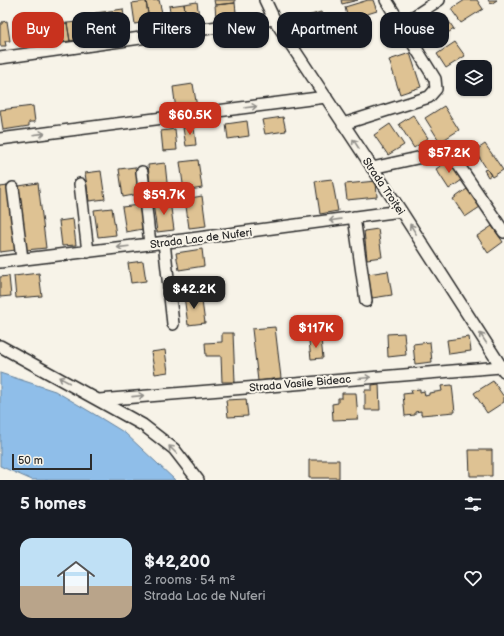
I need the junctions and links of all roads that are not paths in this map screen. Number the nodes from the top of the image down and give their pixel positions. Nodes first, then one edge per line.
1 (265, 0) edge
2 (386, 0) edge
3 (439, 0) edge
4 (393, 12) edge
5 (421, 12) edge
6 (274, 19) junction
7 (415, 48) edge
8 (0, 58) edge
9 (326, 97) junction
10 (343, 124) junction
11 (0, 140) edge
12 (372, 168) junction
13 (142, 172) dead end
14 (80, 184) dead end
15 (12, 188) dead end
16 (401, 211) junction
17 (354, 217) junction
18 (504, 232) edge
19 (164, 242) junction
20 (150, 244) junction
21 (88, 252) junction
22 (22, 259) junction
23 (0, 262) edge
24 (366, 301) dead end
25 (173, 324) dead end
26 (0, 346) edge
27 (503, 369) edge
28 (99, 400) junction
29 (198, 480) edge

1 - 6 street, Strada Troiței
2 - 4 street
3 - 5 street
6 - 8 street
6 - 9 street, Strada Troiței
7 - 10 street
9 - 10 street, Strada Troiței
11 -> 9 street
12 -> 10 street, Strada Troiței
12 - 16 street, Strada Troiței
12 - 18 street
13 - 20 street
14 - 21 street
15 - 22 street
16 - 17 street, Strada Lac de Nuferi
27 -> 16 street, Strada Troiței
17 -> 19 street, Strada Lac de Nuferi
17 - 24 street
19 - 20 street, Strada Lac de Nuferi
19 - 25 street
20 -> 21 street, Strada Lac de Nuferi
21 - 22 street, Strada Lac de Nuferi
22 - 23 street, Strada Lac de Nuferi
28 -> 26 street
28 -> 27 street, Strada Vasile Bideac
29 -> 28 street

